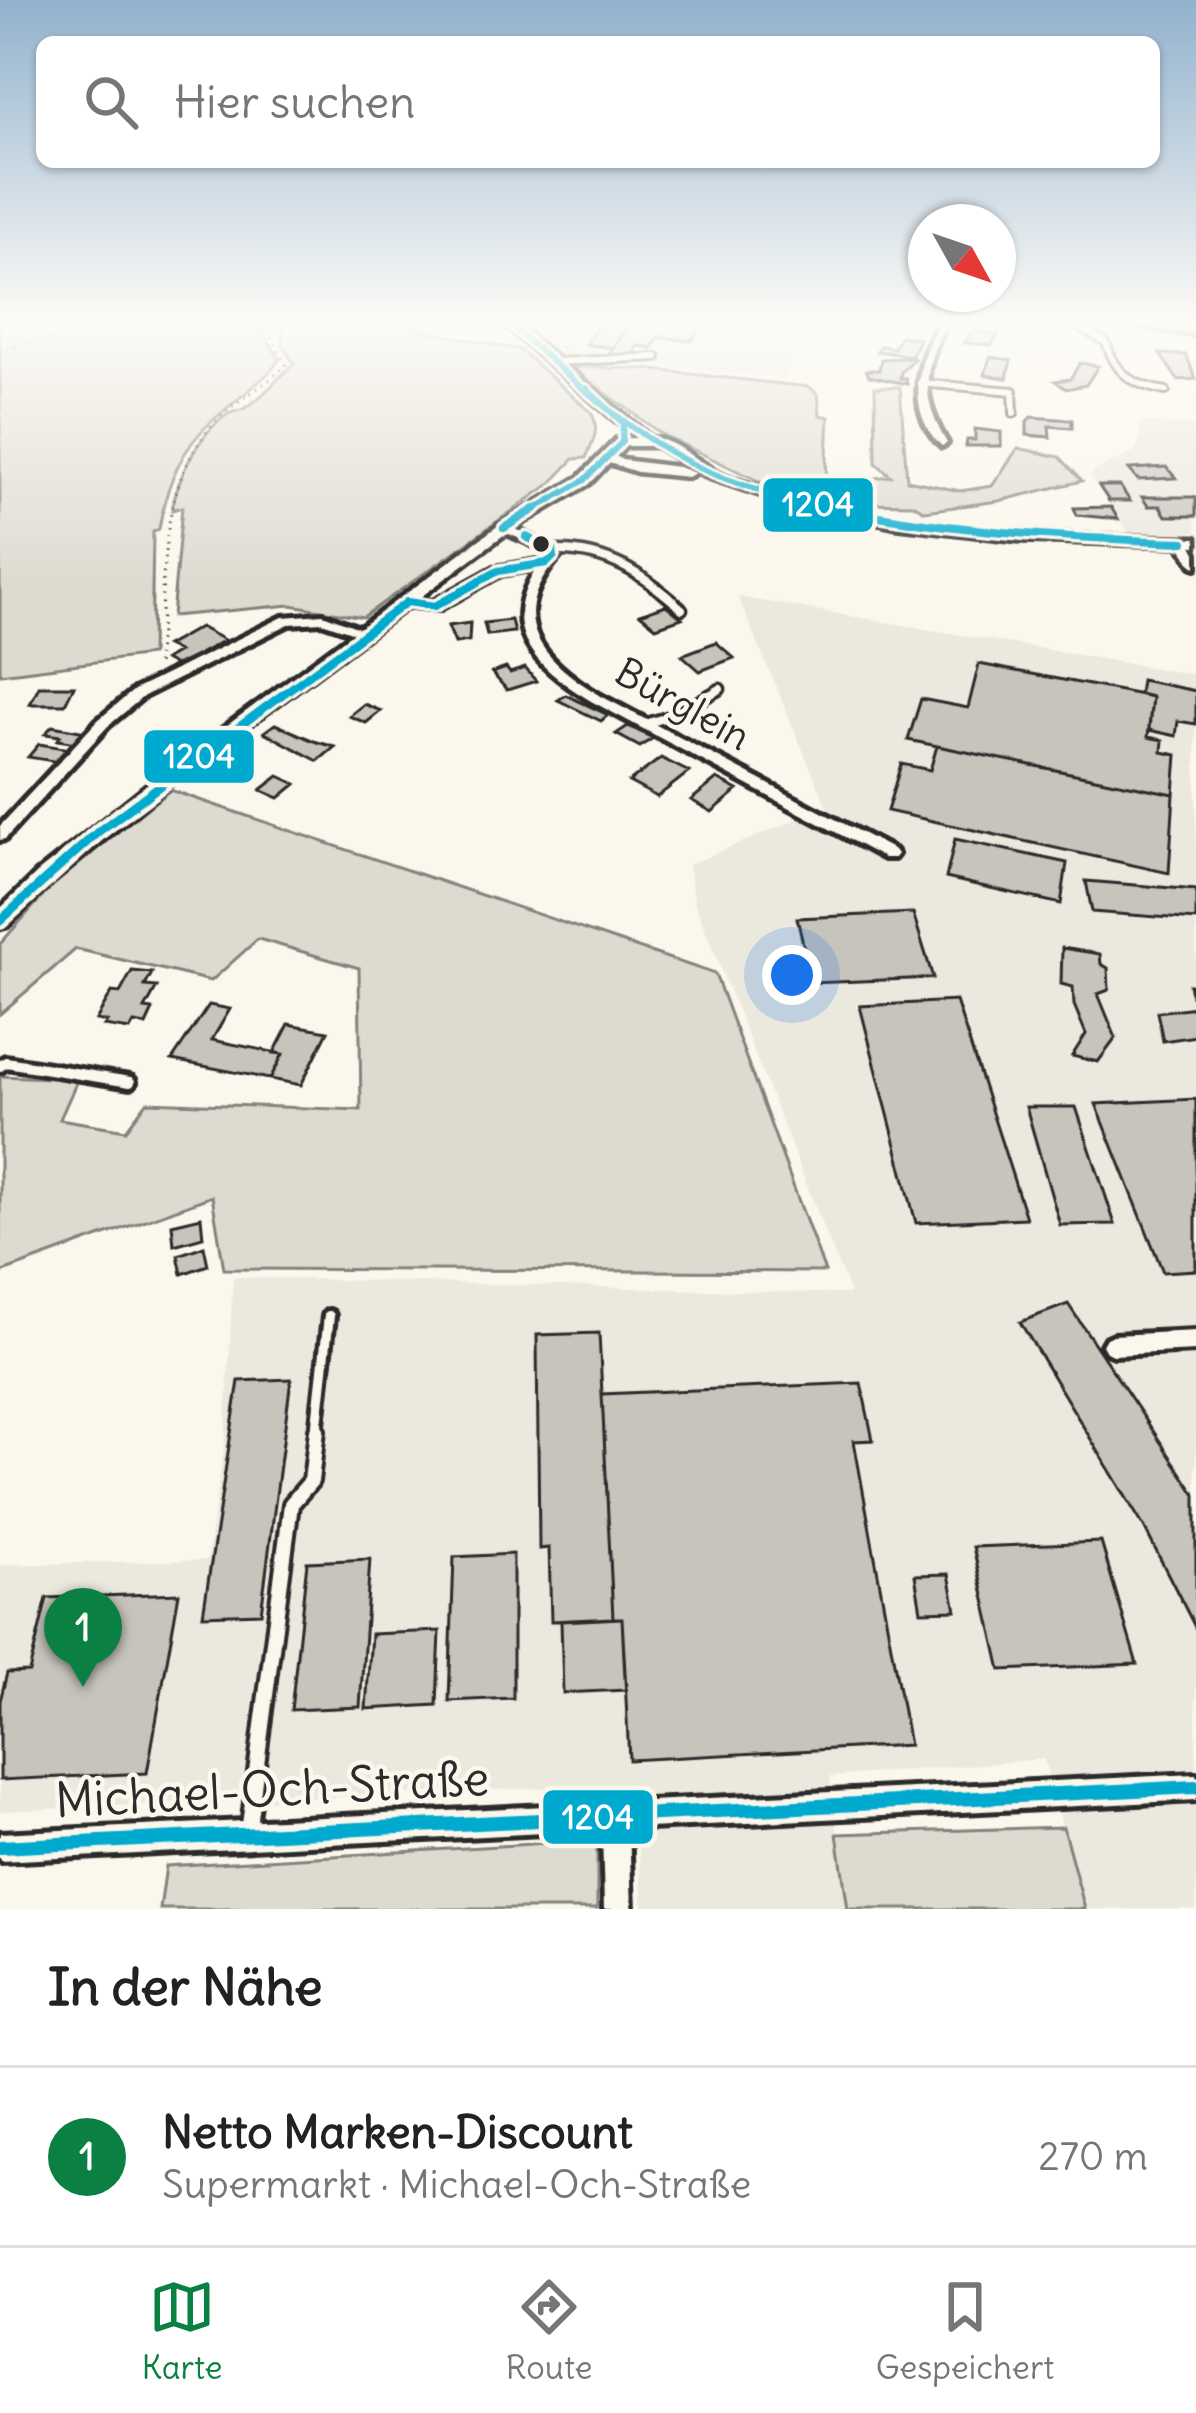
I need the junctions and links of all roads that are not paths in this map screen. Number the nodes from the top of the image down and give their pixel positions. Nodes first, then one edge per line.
1 (610, 410) edge
2 (925, 410) edge
3 (622, 423) junction
4 (649, 440) junction
5 (622, 442) junction
6 (942, 442) dead end
7 (609, 458) junction
8 (666, 461) junction
9 (628, 468) junction
10 (585, 480) junction
11 (504, 528) junction
12 (1190, 542) edge
13 (550, 557) junction
14 (1196, 563) edge
15 (407, 602) junction
16 (682, 609) dead end
17 (363, 632) junction
18 (720, 689) dead end
19 (648, 723) junction
20 (0, 835) edge
21 (889, 854) dead end
22 (0, 922) edge
23 (0, 1066) edge
24 (130, 1082) dead end
25 (329, 1316) dead end
26 (1196, 1341) edge
27 (1113, 1345) dead end
28 (1196, 1787) edge
29 (615, 1818) junction
30 (247, 1836) junction
31 (0, 1846) edge
32 (618, 1909) edge

1 - 3 street
2 - 6 street
3 - 4 street
3 - 5 street
4 - 5 street
4 - 8 street
5 - 7 street
7 - 9 street
7 - 10 street
8 - 9 street
8 - 12 street
9 - 10 street
10 - 11 street
11 - 13 street
11 - 15 street
12 - 14 street
13 - 15 street
13 - 16 lane
13 - 19 street, Bürglein
15 - 17 street
17 - 20 street
17 - 22 street
18 - 19 lane
19 - 21 street, Bürglein
23 - 24 lane
25 - 30 lane
26 - 27 street
28 - 29 street, Michael-Och-Straße
29 - 30 street, Michael-Och-Straße
29 - 32 street
30 - 31 street, Michael-Och-Straße

